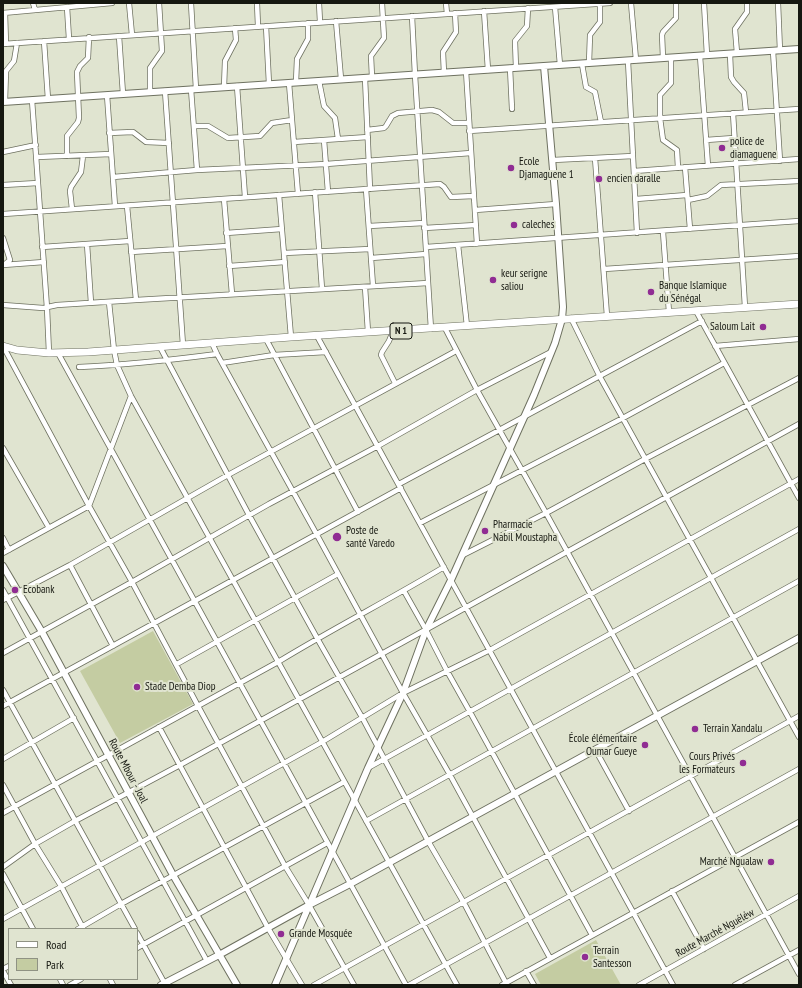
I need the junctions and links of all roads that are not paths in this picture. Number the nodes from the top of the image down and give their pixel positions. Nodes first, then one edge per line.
1 (33, 3) edge
2 (112, 3) edge
3 (129, 3) edge
4 (159, 3) edge
5 (192, 3) edge
6 (257, 3) edge
7 (319, 3) edge
8 (382, 3) edge
9 (446, 3) edge
10 (508, 3) edge
11 (610, 3) edge
12 (631, 3) edge
13 (676, 3) edge
14 (704, 3) edge
15 (746, 3) edge
16 (778, 3) edge
17 (99, 4) edge
18 (572, 4) edge
19 (600, 4) edge
20 (58, 5) edge
21 (67, 7) junction
22 (555, 7) junction
23 (528, 8) junction
24 (35, 10) junction
25 (509, 10) junction
26 (484, 11) junction
27 (4, 13) edge
28 (455, 13) junction
29 (447, 14) junction
30 (412, 16) junction
31 (383, 18) junction
32 (336, 21) junction
33 (320, 22) junction
34 (308, 23) junction
35 (258, 26) junction
36 (266, 26) junction
37 (235, 28) junction
38 (193, 31) junction
39 (161, 33) junction
40 (132, 35) junction
41 (119, 36) junction
42 (89, 37) junction
43 (69, 39) junction
44 (44, 41) junction
45 (17, 43) junction
46 (5, 44) edge
47 (799, 49) edge
48 (773, 51) junction
49 (780, 51) junction
50 (737, 53) junction
51 (730, 54) junction
52 (708, 55) junction
53 (700, 56) junction
54 (663, 58) junction
55 (670, 58) junction
56 (636, 60) junction
57 (628, 61) junction
58 (589, 63) junction
59 (582, 64) junction
60 (560, 65) junction
61 (544, 66) junction
62 (513, 68) junction
63 (488, 70) junction
64 (466, 71) junction
65 (444, 73) junction
66 (415, 74) junction
67 (372, 77) junction
68 (365, 78) junction
69 (341, 79) junction
70 (319, 81) junction
71 (296, 82) junction
72 (289, 83) junction
73 (270, 84) junction
74 (237, 86) junction
75 (224, 87) junction
76 (194, 89) junction
77 (165, 91) junction
78 (150, 92) junction
79 (123, 94) junction
80 (107, 95) junction
81 (77, 97) junction
82 (48, 99) junction
83 (32, 100) junction
84 (4, 102) edge
85 (512, 109) dead end
86 (799, 109) edge
87 (777, 110) junction
88 (418, 112) junction
89 (746, 112) junction
90 (733, 113) junction
91 (704, 115) junction
92 (660, 118) junction
93 (292, 120) junction
94 (631, 120) junction
95 (601, 122) junction
96 (469, 123) junction
97 (194, 126) junction
98 (550, 126) junction
99 (367, 130) junction
100 (469, 131) junction
101 (110, 133) junction
102 (241, 138) junction
103 (368, 138) junction
104 (734, 138) junction
105 (338, 139) junction
106 (324, 140) junction
107 (706, 140) junction
108 (294, 142) junction
109 (169, 143) junction
110 (36, 145) junction
111 (3, 152) edge
112 (471, 153) junction
113 (111, 154) junction
114 (68, 156) junction
115 (83, 156) junction
116 (633, 156) junction
117 (37, 157) junction
118 (420, 157) junction
119 (595, 158) junction
120 (799, 159) edge
121 (553, 160) junction
122 (369, 161) junction
123 (780, 161) junction
124 (326, 164) junction
125 (736, 164) junction
126 (296, 165) junction
127 (708, 166) junction
128 (686, 167) junction
129 (243, 168) junction
130 (678, 168) junction
131 (197, 170) junction
132 (634, 170) junction
133 (171, 173) junction
134 (113, 177) junction
135 (799, 181) edge
136 (38, 183) junction
137 (737, 184) junction
138 (3, 185) edge
139 (422, 185) junction
140 (368, 189) junction
141 (315, 192) junction
142 (328, 192) junction
143 (298, 194) junction
144 (279, 195) junction
145 (474, 196) junction
146 (245, 197) junction
147 (688, 197) junction
148 (224, 199) junction
149 (636, 199) junction
150 (173, 202) junction
151 (556, 204) junction
152 (115, 206) junction
153 (127, 206) junction
154 (72, 210) junction
155 (475, 210) junction
156 (40, 212) junction
157 (3, 214) edge
158 (799, 221) edge
159 (476, 225) junction
160 (740, 225) junction
161 (369, 226) junction
162 (424, 226) junction
163 (282, 229) junction
164 (690, 229) junction
165 (663, 232) junction
166 (226, 233) junction
167 (638, 233) junction
168 (602, 236) junction
169 (3, 238) edge
170 (558, 238) junction
171 (130, 241) junction
172 (87, 244) junction
173 (477, 244) junction
174 (458, 245) junction
175 (228, 246) junction
176 (42, 247) junction
177 (426, 247) junction
178 (370, 248) junction
179 (176, 250) junction
180 (319, 250) junction
181 (131, 252) junction
182 (284, 253) junction
183 (426, 254) junction
184 (799, 256) edge
185 (371, 258) junction
186 (743, 260) junction
187 (44, 262) junction
188 (285, 262) junction
189 (665, 264) junction
190 (4, 265) edge
191 (229, 266) junction
192 (604, 269) junction
193 (428, 283) junction
194 (373, 286) junction
195 (365, 287) junction
196 (322, 289) junction
197 (287, 292) junction
198 (232, 294) junction
199 (180, 297) junction
200 (136, 300) junction
201 (109, 302) junction
202 (91, 303) junction
203 (799, 304) edge
204 (3, 305) edge
205 (745, 307) junction
206 (48, 308) junction
207 (696, 311) junction
208 (669, 312) junction
209 (607, 316) junction
210 (571, 318) junction
211 (562, 320) junction
212 (702, 321) junction
213 (468, 326) junction
214 (431, 328) junction
215 (445, 328) junction
216 (394, 331) junction
217 (368, 332) junction
218 (317, 336) junction
219 (291, 337) junction
220 (266, 339) junction
221 (799, 339) edge
222 (212, 343) junction
223 (183, 345) junction
224 (3, 346) edge
225 (715, 346) junction
226 (160, 347) junction
227 (114, 350) junction
228 (456, 351) junction
229 (326, 352) junction
230 (551, 352) junction
231 (49, 353) junction
232 (58, 353) junction
233 (217, 354) junction
234 (274, 355) junction
235 (167, 360) junction
236 (222, 363) junction
237 (724, 363) junction
238 (117, 365) junction
239 (79, 367) dead end
240 (600, 377) junction
241 (799, 378) edge
242 (395, 383) junction
243 (477, 390) junction
244 (131, 396) junction
245 (355, 405) junction
246 (748, 405) junction
247 (526, 415) junction
248 (623, 418) junction
249 (799, 424) edge
250 (313, 429) junction
251 (499, 430) junction
252 (767, 441) junction
253 (378, 446) junction
254 (111, 447) junction
255 (3, 448) edge
256 (510, 448) junction
257 (271, 452) junction
258 (645, 459) junction
259 (335, 468) junction
260 (522, 470) junction
261 (228, 476) junction
262 (799, 478) edge
263 (791, 483) junction
264 (494, 484) junction
265 (400, 486) junction
266 (292, 491) junction
267 (666, 497) junction
268 (188, 498) junction
269 (799, 498) edge
270 (89, 506) junction
271 (358, 512) junction
272 (546, 514) junction
273 (249, 515) junction
274 (150, 519) junction
275 (420, 523) junction
276 (49, 528) junction
277 (799, 529) edge
278 (317, 535) junction
279 (3, 538) edge
280 (210, 538) junction
281 (690, 539) junction
282 (109, 542) junction
283 (9, 550) junction
284 (567, 552) junction
285 (3, 553) edge
286 (463, 555) junction
287 (274, 558) junction
288 (172, 559) junction
289 (70, 565) junction
290 (3, 566) edge
291 (444, 567) junction
292 (338, 574) junction
293 (711, 578) junction
294 (233, 580) junction
295 (451, 580) junction
296 (799, 581) edge
297 (132, 582) junction
298 (3, 590) edge
299 (404, 591) junction
300 (18, 592) junction
301 (590, 594) junction
302 (295, 598) junction
303 (5, 599) edge
304 (195, 601) junction
305 (91, 605) junction
306 (466, 607) junction
307 (360, 614) junction
308 (733, 618) junction
309 (255, 620) junction
310 (154, 623) junction
311 (426, 630) junction
312 (42, 632) junction
313 (612, 633) junction
314 (30, 638) junction
315 (317, 638) junction
316 (799, 638) edge
317 (217, 641) junction
318 (113, 646) junction
319 (490, 650) junction
320 (3, 653) edge
321 (382, 653) junction
322 (757, 661) junction
323 (278, 662) junction
324 (177, 664) junction
325 (447, 671) junction
326 (64, 673) junction
327 (633, 673) junction
328 (339, 677) junction
329 (52, 679) junction
330 (240, 683) junction
331 (511, 689) junction
332 (3, 690) edge
333 (402, 693) junction
334 (299, 700) junction
335 (10, 703) junction
336 (3, 706) edge
337 (198, 706) junction
338 (470, 712) junction
339 (657, 716) junction
340 (799, 716) edge
341 (74, 718) junction
342 (363, 719) junction
343 (261, 721) junction
344 (790, 721) junction
345 (159, 728) junction
346 (533, 729) junction
347 (427, 736) junction
348 (799, 737) edge
349 (32, 742) junction
350 (322, 742) junction
351 (218, 744) junction
352 (378, 747) junction
353 (595, 749) junction
354 (492, 752) junction
355 (108, 755) junction
356 (3, 759) edge
357 (384, 760) junction
358 (98, 761) junction
359 (284, 764) junction
360 (180, 765) junction
361 (368, 768) junction
362 (799, 769) edge
363 (556, 771) junction
364 (450, 775) junction
365 (690, 777) junction
366 (344, 782) junction
367 (3, 785) edge
368 (55, 785) junction
369 (242, 787) junction
370 (515, 793) junction
371 (128, 794) junction
372 (118, 799) junction
373 (406, 799) junction
374 (354, 800) junction
375 (306, 803) junction
376 (15, 806) junction
377 (203, 808) junction
378 (629, 811) junction
379 (3, 813) edge
380 (473, 816) junction
381 (712, 817) junction
382 (76, 821) junction
383 (366, 821) junction
384 (799, 822) edge
385 (263, 826) junction
386 (590, 833) junction
387 (152, 837) junction
388 (428, 841) junction
389 (141, 842) junction
390 (328, 842) junction
391 (35, 844) junction
392 (224, 847) junction
393 (332, 852) junction
394 (549, 856) junction
395 (734, 857) junction
396 (389, 862) junction
397 (99, 864) junction
398 (285, 866) junction
399 (3, 867) edge
400 (612, 873) junction
401 (3, 874) edge
402 (173, 875) junction
403 (507, 879) junction
404 (164, 880) junction
405 (350, 884) junction
406 (61, 886) junction
407 (246, 888) junction
408 (672, 892) junction
409 (571, 896) junction
410 (799, 896) edge
411 (464, 903) junction
412 (121, 904) junction
413 (309, 905) junction
414 (21, 909) junction
415 (634, 913) junction
416 (197, 915) junction
417 (766, 915) junction
418 (3, 919) edge
419 (529, 919) junction
420 (186, 921) junction
421 (424, 925) junction
422 (32, 928) edge
423 (81, 928) edge
424 (133, 928) edge
425 (268, 928) junction
426 (592, 935) junction
427 (138, 936) edge
428 (485, 943) junction
429 (143, 944) junction
430 (138, 947) edge
431 (385, 947) junction
432 (704, 949) junction
433 (799, 950) edge
434 (219, 955) junction
435 (788, 956) junction
436 (550, 958) junction
437 (286, 959) junction
438 (208, 961) junction
439 (445, 964) junction
440 (345, 968) junction
441 (3, 970) edge
442 (665, 970) junction
443 (526, 971) junction
444 (799, 974) edge
445 (8, 979) edge
446 (79, 980) edge
447 (164, 984) edge
448 (504, 984) edge
449 (70, 985) edge
450 (237, 985) edge
451 (275, 985) edge
452 (302, 985) edge
453 (314, 985) edge
454 (354, 985) edge
455 (407, 985) edge
456 (457, 985) edge
457 (534, 985) edge
458 (639, 985) edge
459 (673, 985) edge
460 (735, 985) edge

1 - 24 street
2 - 17 street
3 - 40 street
4 - 39 street
5 - 38 street
6 - 35 street
7 - 33 street
8 - 31 street
9 - 29 street
10 - 25 street
11 - 19 street
12 - 56 street
13 - 54 street
14 - 52 street
15 - 50 street
16 - 49 street
17 - 21 street
18 - 19 street
18 - 22 street
19 - 58 street
20 - 21 street
20 - 24 street
21 - 43 street
22 - 23 street
22 - 60 street
23 - 25 street
23 - 62 street
24 - 27 street
25 - 26 street
26 - 28 street
26 - 63 street
27 - 46 street
28 - 29 street
28 - 65 street
29 - 30 street
30 - 31 street
30 - 66 street
31 - 32 street
31 - 67 street
32 - 33 street
32 - 69 street
33 - 34 street
34 - 36 street
34 - 71 street
35 - 36 street
35 - 37 street
36 - 73 street
37 - 38 street
37 - 75 street
38 - 39 street
38 - 76 street
39 - 40 street
39 - 78 street
40 - 41 street
41 - 42 street
41 - 79 street
42 - 43 street
42 - 81 street
43 - 44 street
44 - 45 street
44 - 82 street
45 - 46 street
45 - 84 street
47 - 49 main road
48 - 49 main road
48 - 50 main road
48 - 87 street
50 - 51 main road
51 - 52 main road
51 - 89 street
52 - 53 main road
53 - 55 main road
53 - 91 street
54 - 55 main road
54 - 56 main road
55 - 92 street
56 - 57 main road
57 - 58 main road
57 - 94 street
58 - 59 main road
59 - 60 main road
59 - 95 street
60 - 61 main road
61 - 62 main road
61 - 98 main road
62 - 63 main road
62 - 85 street
63 - 64 main road
64 - 65 main road
64 - 96 street
65 - 66 main road
66 - 67 main road
66 - 88 street
67 - 68 main road
68 - 69 main road
68 - 99 street
69 - 70 main road
70 - 71 main road
70 - 105 street
71 - 72 main road
72 - 73 main road
72 - 93 street
73 - 74 main road
74 - 75 main road
74 - 102 street
75 - 76 main road
76 - 77 main road
76 - 97 street
77 - 78 main road
77 - 109 street
78 - 79 main road
79 - 80 main road
80 - 81 main road
80 - 101 street
81 - 82 main road
81 - 114 street
82 - 83 main road
83 - 84 main road
83 - 110 street
86 - 87 street
87 - 89 street
87 - 123 street
88 - 96 street
88 - 99 street
88 - 118 street
89 - 90 street
90 - 91 street
90 - 104 street
91 - 92 street
91 - 107 street
92 - 94 street
92 - 130 street
93 - 102 street
93 - 108 street
94 - 95 street
94 - 116 street
95 - 98 street
96 - 100 street
97 - 102 street
97 - 131 street
98 - 100 street
98 - 121 main road
99 - 103 street
100 - 112 street
101 - 109 street
101 - 113 street
102 - 129 street
103 - 105 street
103 - 122 street
104 - 107 street
104 - 125 street
105 - 106 street
106 - 108 street
106 - 124 street
107 - 127 street
108 - 126 street
109 - 133 street
110 - 111 street
110 - 117 street
112 - 118 street
112 - 145 street
113 - 115 street
113 - 134 street
114 - 115 street
114 - 117 street
115 - 154 street
116 - 119 street
116 - 132 street
117 - 136 street
118 - 122 street
118 - 139 street
119 - 121 street
119 - 168 street
120 - 123 street
121 - 151 main road
122 - 124 street
122 - 140 street
123 - 125 street
124 - 126 street
124 - 142 street
125 - 127 street
125 - 137 street
126 - 129 street
126 - 143 street
127 - 128 street
128 - 130 street
128 - 147 street
129 - 131 street
129 - 146 street
130 - 132 street
131 - 133 street
132 - 149 street
133 - 134 street
133 - 150 street
134 - 152 street
135 - 137 street
136 - 138 street
136 - 156 street
137 - 147 street
137 - 160 street
139 - 140 street
139 - 145 street
139 - 162 street
140 - 142 street
140 - 161 street
141 - 142 street
141 - 143 street
141 - 180 street
143 - 144 street
144 - 146 street
144 - 163 street
145 - 155 street
146 - 148 street
147 - 149 street
147 - 164 street
148 - 150 street
148 - 166 street
149 - 167 street
150 - 153 street
150 - 179 street
151 - 155 street
151 - 170 main road
152 - 153 street
152 - 154 street
153 - 171 street
154 - 156 street
155 - 159 street
156 - 157 street
156 - 176 street
158 - 160 street
159 - 162 street
159 - 173 street
160 - 164 street
160 - 186 street
161 - 162 street
161 - 178 street
162 - 177 street
163 - 166 street
163 - 182 street
164 - 165 street
165 - 167 street
165 - 189 street
166 - 175 street
167 - 168 street
168 - 170 street
168 - 192 street
169 - 190 street
170 - 173 street
170 - 211 main road
171 - 172 street
171 - 181 street
172 - 176 street
172 - 202 street
173 - 174 street
174 - 177 street
174 - 213 street
175 - 179 street
175 - 191 street
176 - 187 street
177 - 183 street
178 - 180 street
178 - 185 street
179 - 181 street
179 - 199 street
180 - 182 street
180 - 196 street
181 - 200 street
182 - 188 street
183 - 185 street
183 - 193 street
184 - 186 street
185 - 194 street
186 - 189 street
186 - 205 street
187 - 190 street
187 - 206 street
188 - 191 street
188 - 197 street
189 - 192 street
189 - 208 street
191 - 198 street
192 - 209 street
193 - 194 street
193 - 214 street
194 - 195 street
195 - 196 street
195 - 217 street
196 - 197 street
197 - 198 street
197 - 219 street
198 - 199 street
199 - 200 street
199 - 223 street
200 - 201 street
201 - 202 street
201 - 227 street
202 - 206 street
203 - 205 highway, N 1
204 - 206 street
205 - 207 highway, N 1
206 - 231 street
207 - 208 highway, N 1
207 - 212 street
208 - 209 highway, N 1
209 - 210 highway, N 1
210 - 211 highway, N 1
210 - 240 street
211 - 213 highway, N 1
211 - 230 main road
212 - 225 street
212 - 240 street
213 - 215 highway, N 1
214 - 215 highway, N 1
214 - 216 highway, N 1
215 - 228 street
216 - 217 highway, N 1
216 - 242 street
217 - 218 highway, N 1
218 - 219 highway, N 1
218 - 229 street
219 - 220 highway, N 1
220 - 222 highway, N 1
220 - 234 street
221 - 225 street
222 - 223 highway, N 1
222 - 233 street
223 - 226 highway, N 1
224 - 231 highway, N 1
224 - 270 street
225 - 237 street
226 - 227 highway, N 1
226 - 235 street
227 - 232 highway, N 1
227 - 238 street
228 - 242 street
228 - 243 street
229 - 234 street
229 - 245 street
230 - 243 street
230 - 247 main road
231 - 232 highway, N 1
232 - 254 street
233 - 235 street
233 - 236 street
234 - 236 street
234 - 250 street
235 - 238 street
235 - 261 street
236 - 257 street
237 - 246 street
237 - 248 street
238 - 239 street
238 - 244 street
240 - 247 street
240 - 248 street
241 - 246 street
242 - 245 street
243 - 251 street
243 - 253 street
244 - 254 street
244 - 268 street
245 - 250 street
245 - 253 street
246 - 252 street
246 - 258 street
247 - 251 street
247 - 256 main road
248 - 258 street
248 - 260 street
249 - 252 street
250 - 257 street
250 - 259 street
251 - 256 street
251 - 265 street
252 - 263 street
252 - 267 street
253 - 259 street
253 - 265 street
254 - 270 street
254 - 274 street
255 - 276 street
256 - 260 street
256 - 264 main road
257 - 261 street
257 - 266 street
258 - 267 street
258 - 272 street
259 - 266 street
259 - 271 street
260 - 264 street
260 - 272 street
261 - 268 street
261 - 273 street
262 - 263 street
263 - 269 street
263 - 281 street
264 - 275 street
264 - 286 main road
265 - 271 street
265 - 275 street
266 - 273 street
266 - 278 street
267 - 281 street
267 - 284 street
268 - 274 street
268 - 280 street
270 - 276 street
270 - 282 street
271 - 278 street
272 - 284 street
272 - 286 street
273 - 280 street
273 - 287 street
274 - 282 street
274 - 288 street
275 - 291 street
276 - 283 street
277 - 293 street
278 - 287 street
278 - 292 street
279 - 283 street
280 - 288 street
280 - 294 street
281 - 293 street
281 - 301 street
282 - 289 street
282 - 297 street
283 - 285 street
284 - 301 street
284 - 306 street
286 - 295 main road
287 - 294 street
287 - 302 street
288 - 297 street
288 - 304 street
289 - 300 street
289 - 305 street
290 - 300 main road, Route Mbour - Joal
291 - 295 street
291 - 299 street
292 - 302 street
292 - 307 street
293 - 308 street
293 - 313 street
294 - 304 street
294 - 309 street
295 - 306 street
295 - 311 main road
296 - 308 street
297 - 305 street
297 - 310 street
298 - 303 street
299 - 307 street
299 - 311 street
300 - 303 street
300 - 312 main road, Route Mbour - Joal
301 - 313 street
301 - 319 street
302 - 309 street
302 - 315 street
303 - 314 street
304 - 310 street
304 - 317 street
305 - 312 street
305 - 318 street
306 - 311 street
306 - 319 street
307 - 315 street
307 - 321 street
308 - 322 street
308 - 327 street
309 - 317 street
309 - 323 street
310 - 318 street
310 - 324 street
311 - 321 street
311 - 325 street
311 - 333 main road
312 - 314 street
312 - 326 main road, Route Mbour - Joal
313 - 327 street
313 - 331 street
314 - 320 street
314 - 329 street
315 - 323 street
315 - 328 street
316 - 322 main road
317 - 324 street
317 - 330 street
318 - 326 street
319 - 325 street
319 - 331 street
321 - 328 street
321 - 333 street
322 - 339 main road
322 - 344 street
323 - 330 street
323 - 334 street
324 - 337 street
325 - 333 street
325 - 338 street
326 - 329 street
326 - 355 main road, Route Mbour - Joal
327 - 339 street
327 - 346 street
328 - 334 street
328 - 342 street
329 - 335 street
329 - 341 street
330 - 337 street
330 - 343 street
331 - 338 street
331 - 346 street
332 - 335 street
333 - 342 street
333 - 347 street
333 - 352 main road
334 - 343 street
334 - 350 street
335 - 336 street
335 - 349 street
337 - 345 street
337 - 351 street
338 - 347 street
338 - 354 street
339 - 353 main road
339 - 365 street
340 - 344 street
341 - 349 street
341 - 358 street
342 - 350 street
342 - 352 street
343 - 351 street
343 - 359 street
344 - 348 street
344 - 365 street
345 - 355 street
345 - 360 street
346 - 354 street
346 - 363 street
347 - 357 street
347 - 364 street
349 - 356 street
349 - 368 street
350 - 359 street
350 - 366 street
351 - 360 street
351 - 369 street
352 - 357 street
352 - 361 main road
353 - 363 main road
353 - 378 street
354 - 364 street
354 - 370 street
355 - 358 street
355 - 371 main road, Route Mbour - Joal
357 - 361 street
357 - 373 street
358 - 368 street
358 - 372 street
359 - 369 street
359 - 375 street
360 - 371 street
360 - 377 street
361 - 374 main road
362 - 381 street
363 - 370 main road
363 - 386 street
364 - 373 street
364 - 380 street
365 - 378 street
365 - 381 street
366 - 374 street
366 - 375 street
367 - 376 street
368 - 376 street
368 - 382 street
369 - 377 street
369 - 385 street
370 - 380 main road
370 - 394 street
371 - 372 street
371 - 387 main road, Route Mbour - Joal
372 - 382 street
372 - 389 street
373 - 383 street
373 - 388 street
374 - 383 street
374 - 393 main road
375 - 385 street
375 - 390 street
376 - 379 street
376 - 391 street
377 - 387 street
377 - 392 street
378 - 386 street
380 - 388 main road
380 - 403 street
381 - 395 street
381 - 400 street
382 - 391 street
382 - 397 street
383 - 396 street
384 - 395 street
385 - 392 street
385 - 398 street
386 - 394 street
386 - 400 street
387 - 389 street
387 - 402 main road, Route Mbour - Joal
388 - 396 main road
388 - 411 street
389 - 397 street
389 - 404 street
390 - 393 street
390 - 398 street
391 - 399 street
391 - 406 street
392 - 402 street
392 - 407 street
393 - 405 street
393 - 413 main road
394 - 403 street
394 - 409 street
395 - 408 street
395 - 417 street
396 - 405 main road
396 - 421 street
397 - 406 street
397 - 412 street
398 - 407 street
398 - 413 street
400 - 409 street
400 - 415 street
401 - 414 street
402 - 404 street
402 - 416 main road, Route Mbour - Joal
403 - 411 street
403 - 419 street
404 - 412 street
404 - 420 street
405 - 413 main road
405 - 431 street
406 - 414 street
406 - 423 street
407 - 416 street
407 - 425 street
408 - 415 street
408 - 432 street
409 - 419 street
409 - 426 street
410 - 417 street, Route Marché Nguéléw
411 - 421 street
411 - 428 street
412 - 423 street
412 - 424 street
413 - 425 main road
413 - 437 main road
413 - 440 street
414 - 418 street
414 - 422 street
415 - 426 street
415 - 442 street
416 - 420 street
416 - 434 main road, Route Mbour - Joal
417 - 432 street, Route Marché Nguéléw
417 - 435 street
419 - 428 street
419 - 436 street
420 - 429 street
420 - 438 street
421 - 431 street
421 - 439 street
425 - 434 main road
425 - 437 street
426 - 436 street
427 - 429 street
428 - 439 street
428 - 448 street
429 - 430 street
429 - 447 street
431 - 440 street
431 - 455 street
432 - 442 street, Route Marché Nguéléw
433 - 435 street
434 - 438 main road
434 - 450 main road, Route Mbour - Joal
435 - 444 street
435 - 460 street
436 - 443 street
437 - 451 main road
437 - 452 street
438 - 447 main road
439 - 455 street
439 - 456 street
440 - 453 street
440 - 454 street
441 - 445 street
442 - 458 street, Route Marché Nguéléw
442 - 459 street
443 - 448 street
443 - 457 street
446 - 449 street

